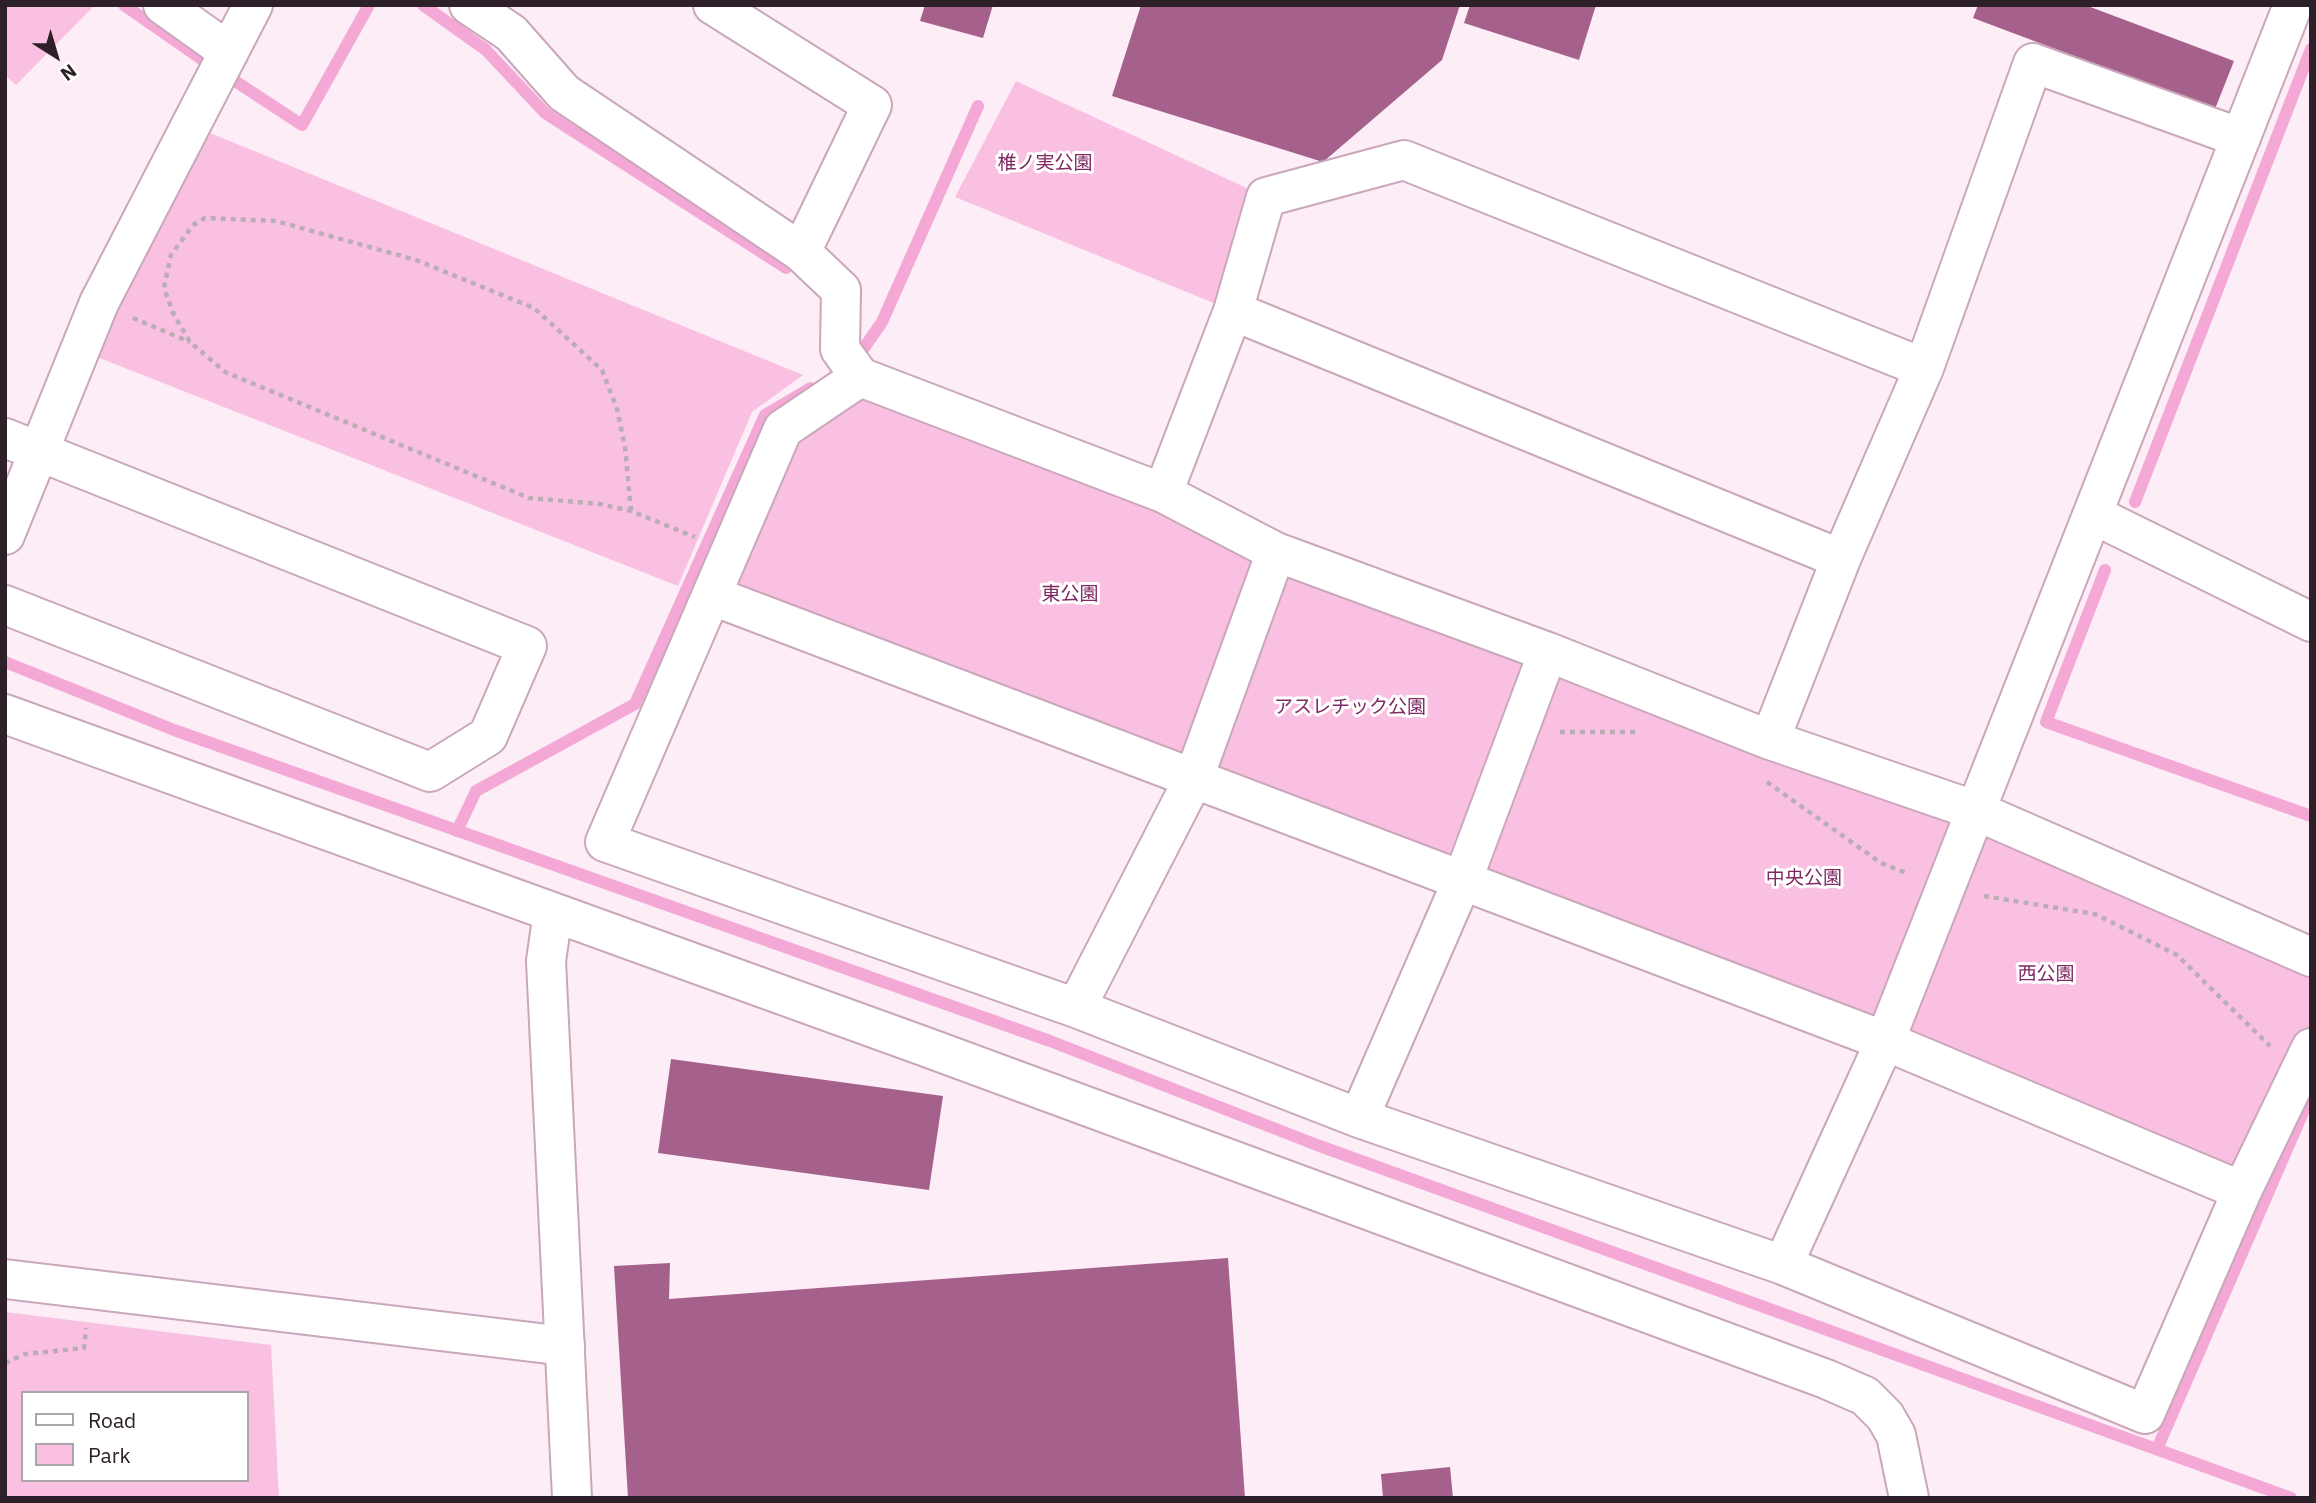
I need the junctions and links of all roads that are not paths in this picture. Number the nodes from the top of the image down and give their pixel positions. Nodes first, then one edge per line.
1 (163, 5) edge
2 (253, 5) edge
3 (469, 5) edge
4 (713, 5) edge
5 (2292, 5) edge
6 (229, 52) junction
7 (2241, 138) junction
8 (801, 252) junction
9 (1233, 311) junction
10 (1924, 368) junction
11 (860, 377) junction
12 (22, 445) edge
13 (1163, 493) junction
14 (2094, 515) junction
15 (5, 535) edge
16 (1276, 552) junction
17 (1841, 559) junction
18 (713, 596) junction
19 (5, 605) edge
20 (2311, 622) edge
21 (1548, 652) junction
22 (5, 714) edge
23 (1770, 740) junction
24 (1193, 780) junction
25 (1974, 810) junction
26 (1463, 879) junction
27 (553, 912) junction
28 (2311, 957) edge
29 (1076, 1008) junction
30 (1885, 1041) junction
31 (2311, 1048) edge
32 (1359, 1118) junction
33 (2242, 1191) junction
34 (1783, 1265) junction
35 (5, 1279) edge
36 (565, 1346) junction
37 (572, 1498) edge
38 (1909, 1498) edge

1 - 6 street
2 - 6 street
3 - 8 street
4 - 8 street
5 - 7 street
6 - 12 street
7 - 10 street
7 - 14 street
8 - 11 street
9 - 10 street
9 - 13 street
9 - 17 street
10 - 17 street
11 - 13 street
11 - 18 street
12 - 15 street
12 - 19 street
13 - 16 street
14 - 20 street
14 - 25 street
16 - 21 street
16 - 24 street
17 - 23 street
18 - 24 street
18 - 29 street
21 - 23 street
21 - 26 street
22 - 27 street
23 - 25 street
24 - 26 street
24 - 29 street
25 - 28 street
25 - 30 street
26 - 30 street
26 - 32 street
27 - 36 street
27 - 38 street
29 - 32 street
30 - 33 street
30 - 34 street
31 - 33 street
32 - 34 street
33 - 34 street
35 - 36 street
36 - 37 street

